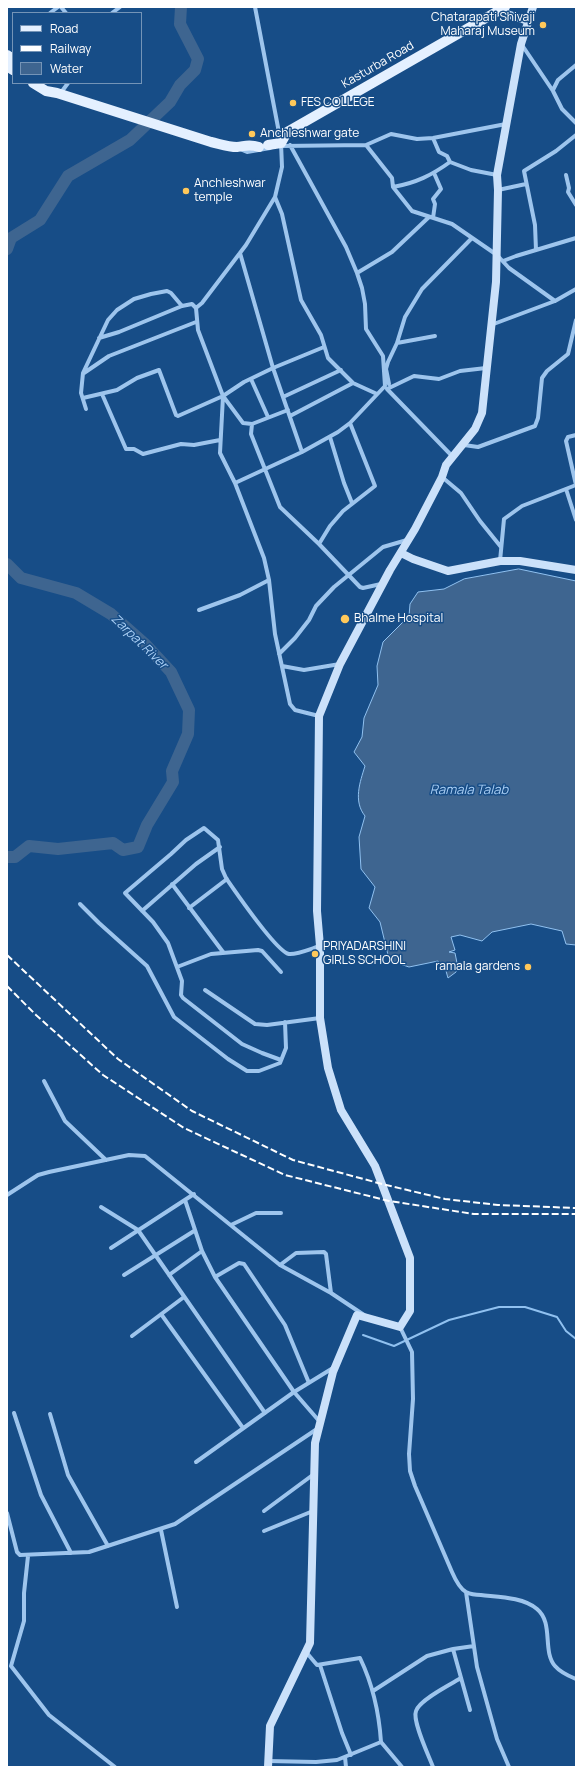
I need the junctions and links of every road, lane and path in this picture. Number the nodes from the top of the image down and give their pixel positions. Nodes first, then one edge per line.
1 (255, 7) edge
2 (533, 7) edge
3 (501, 9) edge
4 (528, 21) junction
5 (521, 44) junction
6 (7, 55) edge
7 (11, 65) edge
8 (576, 65) edge
9 (35, 84) edge
10 (49, 84) edge
11 (67, 84) edge
12 (553, 90) junction
13 (58, 94) junction
14 (576, 123) edge
15 (506, 124) junction
16 (576, 135) edge
17 (433, 138) junction
18 (284, 145) junction
19 (366, 145) junction
20 (236, 147) junction
21 (450, 162) junction
22 (434, 173) junction
23 (497, 175) junction
24 (566, 175) dead end
25 (526, 184) junction
26 (393, 187) junction
27 (498, 190) junction
28 (275, 197) junction
29 (576, 204) edge
30 (431, 217) junction
31 (576, 238) edge
32 (471, 239) junction
33 (536, 250) junction
34 (240, 253) junction
35 (500, 258) junction
36 (357, 273) junction
37 (576, 289) edge
38 (555, 301) junction
39 (182, 306) junction
40 (196, 308) junction
41 (576, 320) edge
42 (196, 322) junction
43 (490, 325) junction
44 (435, 336) dead end
45 (99, 338) junction
46 (397, 343) junction
47 (324, 347) junction
48 (273, 368) junction
49 (487, 368) junction
50 (341, 370) junction
51 (83, 373) junction
52 (251, 379) junction
53 (353, 383) junction
54 (387, 386) junction
55 (102, 394) junction
56 (377, 394) junction
57 (223, 396) junction
58 (283, 397) junction
59 (83, 398) junction
60 (86, 409) dead end
61 (288, 410) junction
62 (290, 416) junction
63 (268, 417) junction
64 (350, 423) junction
65 (252, 424) junction
66 (576, 435) edge
67 (330, 437) junction
68 (220, 440) junction
69 (464, 445) junction
70 (302, 452) junction
71 (453, 457) junction
72 (266, 469) junction
73 (442, 477) junction
74 (235, 483) junction
75 (566, 489) junction
76 (352, 503) junction
77 (576, 520) edge
78 (409, 539) junction
79 (319, 544) junction
80 (501, 547) junction
81 (401, 553) junction
82 (500, 561) junction
83 (576, 570) edge
84 (348, 576) junction
85 (269, 580) junction
86 (383, 583) junction
87 (199, 610) dead end
88 (279, 654) junction
89 (340, 664) junction
90 (282, 666) junction
91 (319, 716) junction
92 (220, 847) junction
93 (227, 879) junction
94 (172, 884) junction
95 (80, 904) dead end
96 (190, 908) junction
97 (142, 911) junction
98 (320, 946) junction
99 (223, 952) junction
100 (177, 966) junction
101 (282, 972) dead end
102 (205, 990) dead end
103 (320, 1018) junction
104 (285, 1022) junction
105 (281, 1060) junction
106 (44, 1081) dead end
107 (106, 1160) junction
108 (194, 1194) junction
109 (7, 1195) edge
110 (185, 1200) junction
111 (101, 1207) dead end
112 (281, 1213) dead end
113 (231, 1225) junction
114 (138, 1230) junction
115 (194, 1230) junction
116 (112, 1248) dead end
117 (202, 1251) junction
118 (155, 1255) junction
119 (280, 1265) junction
120 (124, 1275) dead end
121 (169, 1275) junction
122 (215, 1277) junction
123 (332, 1293) junction
124 (184, 1297) junction
125 (161, 1314) junction
126 (369, 1318) junction
127 (400, 1327) junction
128 (132, 1336) dead end
129 (334, 1368) junction
130 (309, 1383) junction
131 (294, 1392) junction
132 (14, 1413) dead end
133 (265, 1413) junction
134 (50, 1414) dead end
135 (319, 1425) junction
136 (243, 1428) junction
137 (196, 1462) dead end
138 (314, 1474) junction
139 (264, 1511) dead end
140 (313, 1511) junction
141 (7, 1513) edge
142 (161, 1530) junction
143 (264, 1531) dead end
144 (108, 1546) junction
145 (71, 1553) junction
146 (28, 1556) junction
147 (466, 1592) junction
148 (177, 1607) dead end
149 (474, 1646) junction
150 (453, 1649) junction
151 (306, 1652) junction
152 (320, 1665) junction
153 (461, 1678) junction
154 (576, 1679) edge
155 (373, 1691) junction
156 (470, 1710) dead end
157 (381, 1742) junction
158 (351, 1755) junction
159 (345, 1758) junction
160 (268, 1764) edge
161 (115, 1767) edge
162 (346, 1767) edge
163 (402, 1767) edge
164 (433, 1767) edge
165 (509, 1767) edge

1 - 18 street
2 - 4 street
3 - 4 street
3 - 18 main road, Kasturba Road
4 - 5 street
5 - 12 street
5 - 15 street
6 - 7 main road
8 - 12 street
9 - 13 main road
10 - 13 main road
11 - 13 street
12 - 14 street
13 - 20 main road
15 - 17 street
15 - 23 street
16 - 25 street
17 - 19 street
17 - 21 street
18 - 19 street
18 - 20 main road
18 - 20 street
18 - 28 street
18 - 36 street
19 - 26 street
21 - 22 street
21 - 23 street
22 - 26 street
22 - 30 street
23 - 27 street
24 - 29 street
25 - 27 street
25 - 33 street
26 - 30 street
27 - 35 street
28 - 34 street
28 - 47 street
30 - 32 street
30 - 36 street
31 - 33 street
32 - 35 street
32 - 46 street
33 - 35 street
34 - 40 street
34 - 48 street
35 - 38 street
35 - 43 street
36 - 54 street
37 - 38 street
38 - 43 street
39 - 40 street
39 - 45 street
39 - 45 street
40 - 42 street
41 - 69 street
42 - 51 street
42 - 57 street
43 - 49 street
44 - 46 street
45 - 51 street
46 - 54 street
47 - 48 street
47 - 50 street
48 - 52 street
48 - 58 street
49 - 54 street
49 - 69 street
50 - 53 street
50 - 58 street
51 - 59 street
52 - 57 street
52 - 63 street
53 - 56 street
53 - 62 street
54 - 56 street
54 - 71 street
55 - 57 street
55 - 59 street
55 - 68 street
56 - 64 street
57 - 65 street
57 - 68 street
58 - 61 street
59 - 60 street
61 - 62 street
61 - 63 street
62 - 70 street
63 - 65 street
64 - 67 street
64 - 76 street
65 - 72 street
66 - 75 street
67 - 70 street
67 - 76 street
68 - 74 street
69 - 71 street
70 - 72 street
71 - 73 street
72 - 74 street
72 - 79 street
73 - 78 street
73 - 80 street
74 - 85 street
75 - 77 street
75 - 80 street
76 - 79 street
78 - 81 street
78 - 84 street
79 - 84 street
80 - 82 street
81 - 82 street
81 - 86 street
82 - 83 street
84 - 86 street
84 - 88 street
85 - 87 street
85 - 88 street
86 - 89 street
88 - 90 street
89 - 90 street
89 - 91 street
90 - 91 street
91 - 98 street
92 - 93 street
92 - 94 street
92 - 97 street
93 - 96 street
93 - 98 street
94 - 96 street
94 - 97 street
95 - 105 street
96 - 99 street
97 - 100 street
98 - 103 street
99 - 100 street
99 - 101 street
100 - 105 street
102 - 104 street
103 - 104 street
103 - 127 street
104 - 105 street
106 - 107 street
107 - 108 street
107 - 109 street
108 - 110 street
108 - 113 street
110 - 114 street
110 - 115 street
111 - 114 street
112 - 113 street
113 - 119 street
114 - 116 street
114 - 118 street
115 - 117 street
115 - 118 street
117 - 121 street
117 - 122 street
118 - 120 street
118 - 121 street
119 - 123 street
119 - 123 street
121 - 124 street
122 - 130 street
122 - 131 street
123 - 126 street
124 - 125 street
124 - 133 street
125 - 128 street
125 - 136 street
126 - 127 street
126 - 129 street
127 - 147 street
129 - 130 street
129 - 135 street
130 - 131 street
131 - 133 street
131 - 135 street
132 - 145 street
133 - 136 street
134 - 144 street
135 - 138 street
135 - 142 street
136 - 137 street
138 - 139 street
138 - 140 street
140 - 143 street
140 - 151 street
141 - 146 street
142 - 144 street
142 - 148 street
144 - 145 street
145 - 146 street
146 - 161 street
147 - 149 street
147 - 154 street
149 - 150 street
149 - 165 street
150 - 153 street
150 - 155 street
151 - 152 street
151 - 160 street
152 - 155 street
152 - 158 street
153 - 156 street
153 - 164 street
155 - 157 street
157 - 158 street
157 - 163 street
158 - 159 street
159 - 160 street
159 - 162 street

